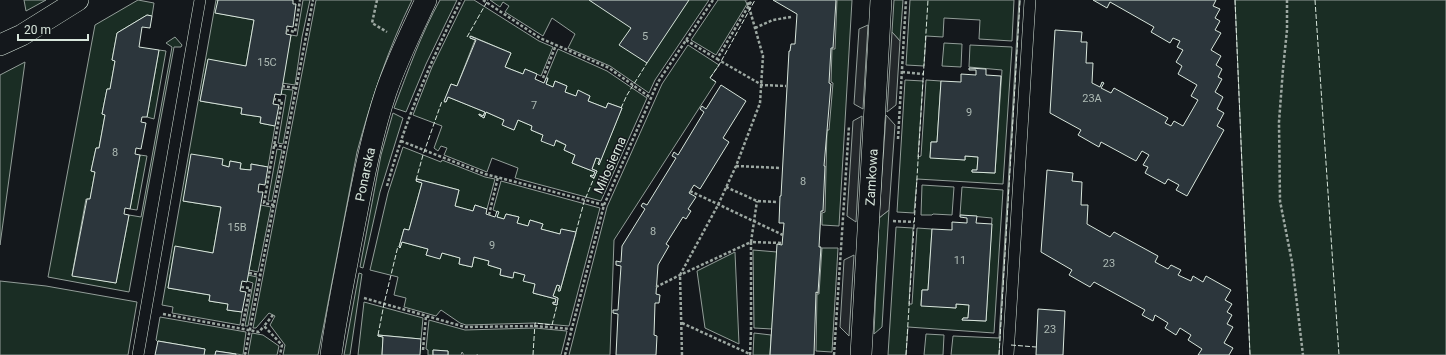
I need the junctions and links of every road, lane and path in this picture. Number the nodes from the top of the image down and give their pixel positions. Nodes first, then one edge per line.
1 (78, 0) edge
2 (200, 0) edge
3 (300, 0) edge
4 (313, 0) edge
5 (377, 0) edge
6 (426, 0) edge
7 (461, 0) edge
8 (483, 0) edge
9 (714, 0) edge
10 (747, 0) edge
11 (752, 0) edge
12 (881, 0) edge
13 (1030, 0) edge
14 (1287, 0) edge
15 (749, 5) junction
16 (791, 17) dead end
17 (755, 28) junction
18 (286, 30) dead end
19 (686, 40) junction
20 (406, 43) junction
21 (0, 45) edge
22 (556, 46) junction
23 (716, 59) junction
24 (902, 72) dead end
25 (923, 74) dead end
26 (544, 78) dead end
27 (762, 85) junction
28 (282, 86) dead end
29 (786, 86) dead end
30 (296, 88) junction
31 (651, 98) junction
32 (274, 99) dead end
33 (850, 118) dead end
34 (401, 141) junction
35 (274, 146) junction
36 (285, 148) junction
37 (736, 166) junction
38 (781, 168) dead end
39 (498, 177) junction
40 (726, 187) junction
41 (386, 189) dead end
42 (690, 191) dead end
43 (757, 201) junction
44 (778, 202) dead end
45 (274, 205) junction
46 (604, 205) junction
47 (718, 205) junction
48 (489, 215) dead end
49 (893, 220) dead end
50 (754, 222) junction
51 (914, 222) dead end
52 (783, 235) dead end
53 (751, 242) junction
54 (782, 243) dead end
55 (249, 273) dead end
56 (260, 275) junction
57 (680, 275) junction
58 (241, 287) dead end
59 (656, 287) dead end
60 (361, 298) dead end
61 (273, 315) dead end
62 (172, 316) dead end
63 (426, 316) junction
64 (682, 323) junction
65 (264, 326) junction
66 (242, 328) junction
67 (571, 329) junction
68 (250, 330) junction
69 (423, 350) dead end
70 (750, 354) edge
71 (138, 355) edge
72 (246, 355) edge
73 (280, 355) edge
74 (331, 355) edge
75 (565, 355) edge
76 (682, 355) edge
77 (834, 355) edge
78 (861, 355) edge
79 (1008, 355) edge
80 (1303, 355) edge

1 - 21 street
2 - 71 lane
3 - 18 path
4 - 30 path
5 - 20 path
6 - 20 street, Ponarska
7 - 34 path
8 - 22 path
9 - 19 path, Miłosierna
10 - 15 path
11 - 15 path
12 - 78 street, Zamkowa
13 - 79 lane
14 - 80 path
15 - 17 path
15 - 23 path
16 - 17 path
17 - 27 path
19 - 23 path
19 - 31 path, Miłosierna
20 - 74 street, Ponarska
22 - 26 path
22 - 31 path
23 - 27 path
24 - 25 path
27 - 29 path
27 - 37 path
28 - 30 path
30 - 36 path
31 - 46 path, Miłosierna
32 - 35 path
33 - 77 path
34 - 39 path
34 - 41 path
35 - 36 path
35 - 45 path
36 - 45 path
37 - 38 path
37 - 40 path
39 - 46 path
39 - 48 path
40 - 43 path
40 - 47 path
42 - 47 path
43 - 44 path
43 - 50 path
45 - 56 path
46 - 67 path, Miłosierna
47 - 50 path
47 - 57 path
49 - 51 path
50 - 52 path
50 - 53 path
53 - 54 path
53 - 57 path
53 - 70 path
55 - 56 path
56 - 68 path
57 - 59 path
57 - 64 path
58 - 66 path
60 - 63 path
61 - 65 path
62 - 66 path
63 - 67 path
63 - 69 path
64 - 70 path
64 - 76 path
65 - 68 path
65 - 73 path
66 - 68 path
67 - 75 path, Miłosierna
68 - 72 path

